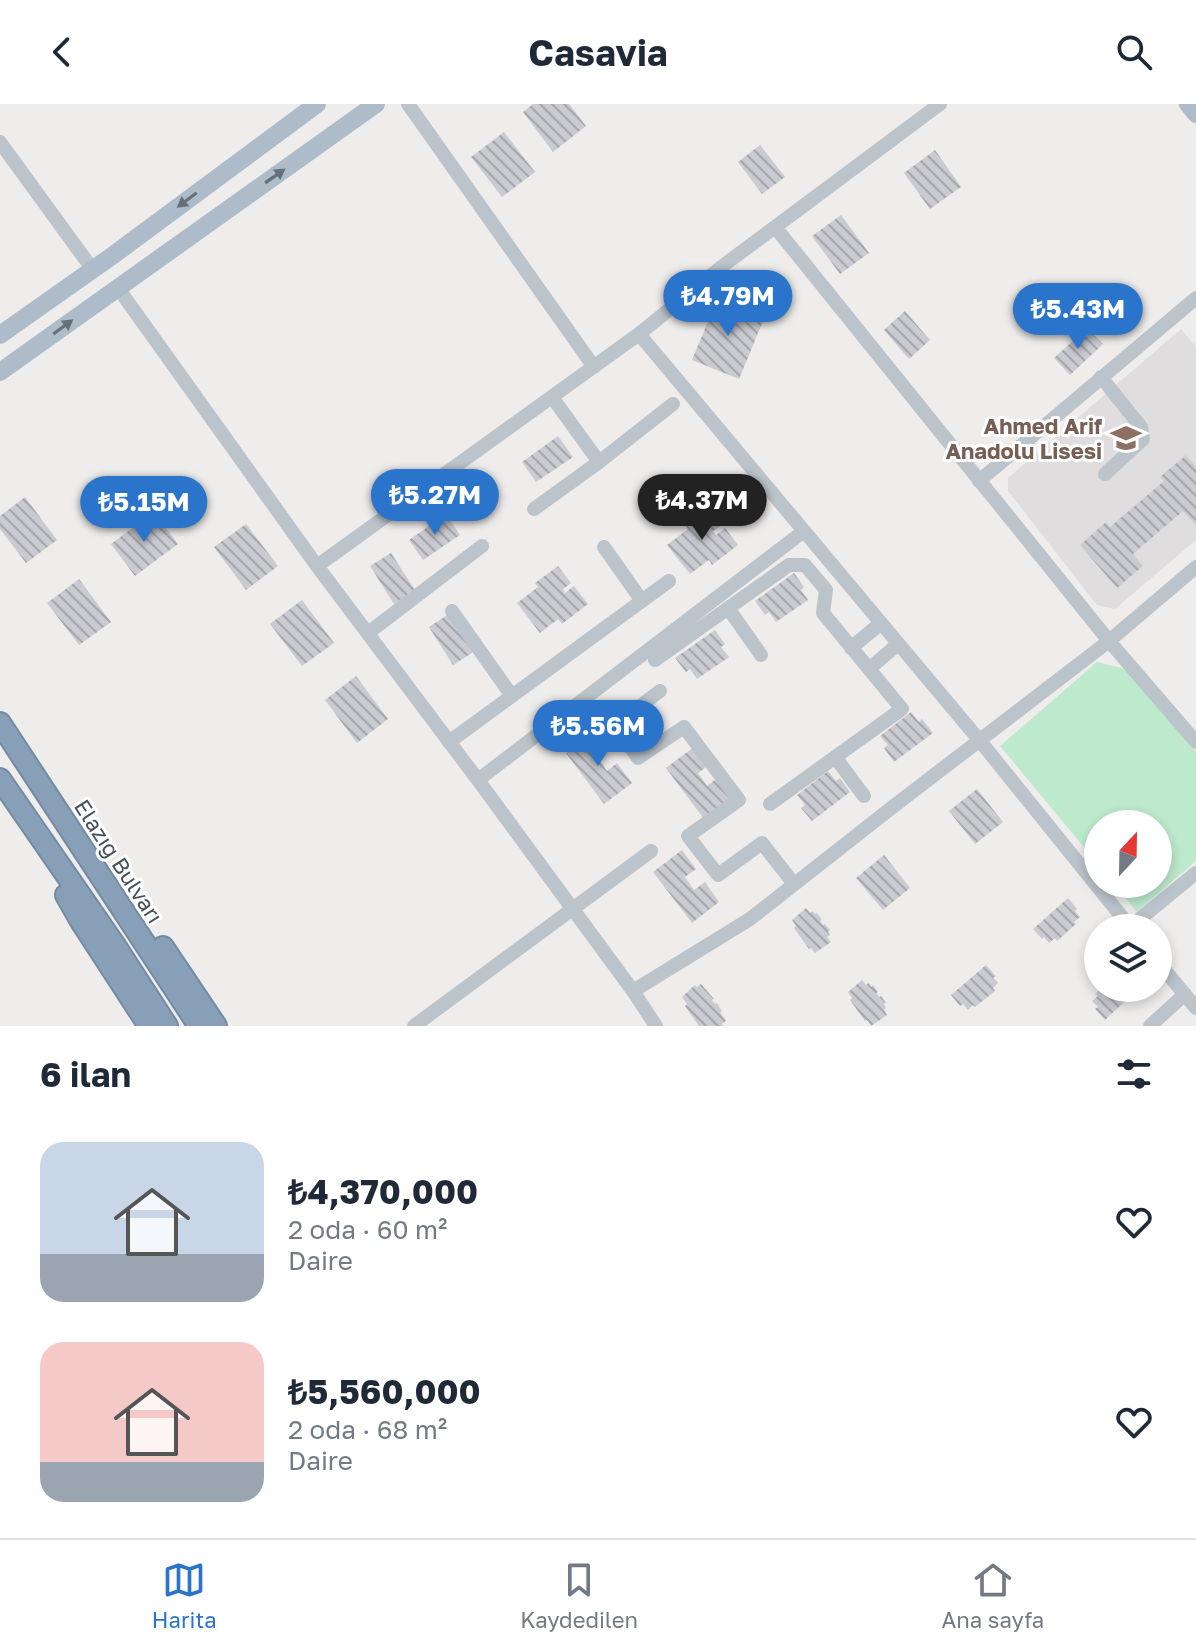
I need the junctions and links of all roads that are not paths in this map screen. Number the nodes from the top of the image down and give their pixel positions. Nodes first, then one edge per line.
1 (317, 104) edge
2 (376, 104) edge
3 (408, 104) edge
4 (940, 104) edge
5 (1188, 104) edge
6 (1196, 114) edge
7 (0, 142) edge
8 (775, 227) junction
9 (93, 270) junction
10 (118, 288) junction
11 (1196, 298) edge
12 (639, 334) junction
13 (0, 335) edge
14 (594, 367) junction
15 (0, 372) edge
16 (1101, 377) junction
17 (552, 397) junction
18 (673, 404) dead end
19 (599, 462) junction
20 (1105, 474) dead end
21 (979, 481) junction
22 (534, 509) dead end
23 (804, 531) junction
24 (482, 546) dead end
25 (604, 547) dead end
26 (317, 566) junction
27 (1196, 567) edge
28 (669, 581) dead end
29 (642, 601) junction
30 (728, 608) junction
31 (452, 611) dead end
32 (881, 623) junction
33 (368, 633) junction
34 (1109, 641) junction
35 (898, 644) junction
36 (851, 648) junction
37 (761, 655) dead end
38 (655, 660) dead end
39 (869, 669) junction
40 (660, 691) dead end
41 (512, 696) junction
42 (0, 723) edge
43 (980, 741) junction
44 (449, 742) junction
45 (1196, 742) edge
46 (835, 757) junction
47 (0, 779) edge
48 (478, 780) junction
49 (37, 781) junction
50 (864, 796) dead end
51 (770, 804) dead end
52 (19, 806) junction
53 (651, 851) dead end
54 (1196, 873) edge
55 (794, 884) junction
56 (571, 909) junction
57 (1120, 914) edge
58 (1148, 914) edge
59 (1172, 979) edge
60 (633, 991) junction
61 (1185, 994) junction
62 (1196, 1008) edge
63 (149, 1026) edge
64 (167, 1026) edge
65 (199, 1026) edge
66 (216, 1026) edge
67 (414, 1026) edge
68 (656, 1026) edge
69 (1150, 1026) edge

1 -> 9 main road
10 -> 2 main road
3 - 14 street
4 - 8 street
5 - 6 main road
7 - 9 street
8 - 12 street
8 - 21 street
9 - 13 main road
15 -> 10 main road
10 - 26 street
11 - 16 street
12 - 14 street
12 - 23 street
14 - 17 street
16 - 20 street
16 - 21 street
17 - 19 street
17 - 26 street
18 - 19 street
19 - 22 street
21 - 34 street
23 - 32 street
23 - 48 street
24 - 33 street
25 - 29 street
26 - 33 street
27 - 34 street
28 - 29 street
29 - 41 street
30 - 36 street
30 - 37 street
30 - 38 street
31 - 41 street
32 - 35 street
32 - 36 street
33 - 44 street
34 - 43 street
34 - 45 street
35 - 39 street
35 - 43 street
36 - 39 street
39 - 46 street
40 - 55 street
41 - 44 street
42 - 49 highway, Elazığ Bulvarı
43 - 55 street
43 - 57 street
44 - 48 street
46 - 50 street
46 - 51 street
47 - 52 highway
48 - 56 street
49 - 65 highway, Elazığ Bulvarı
49 - 66 highway
52 - 63 highway
52 - 64 highway
53 - 56 street
54 - 58 street
55 - 60 street
56 - 60 street
56 - 67 street
59 - 61 street
60 - 68 street
61 - 62 street
61 - 69 street

